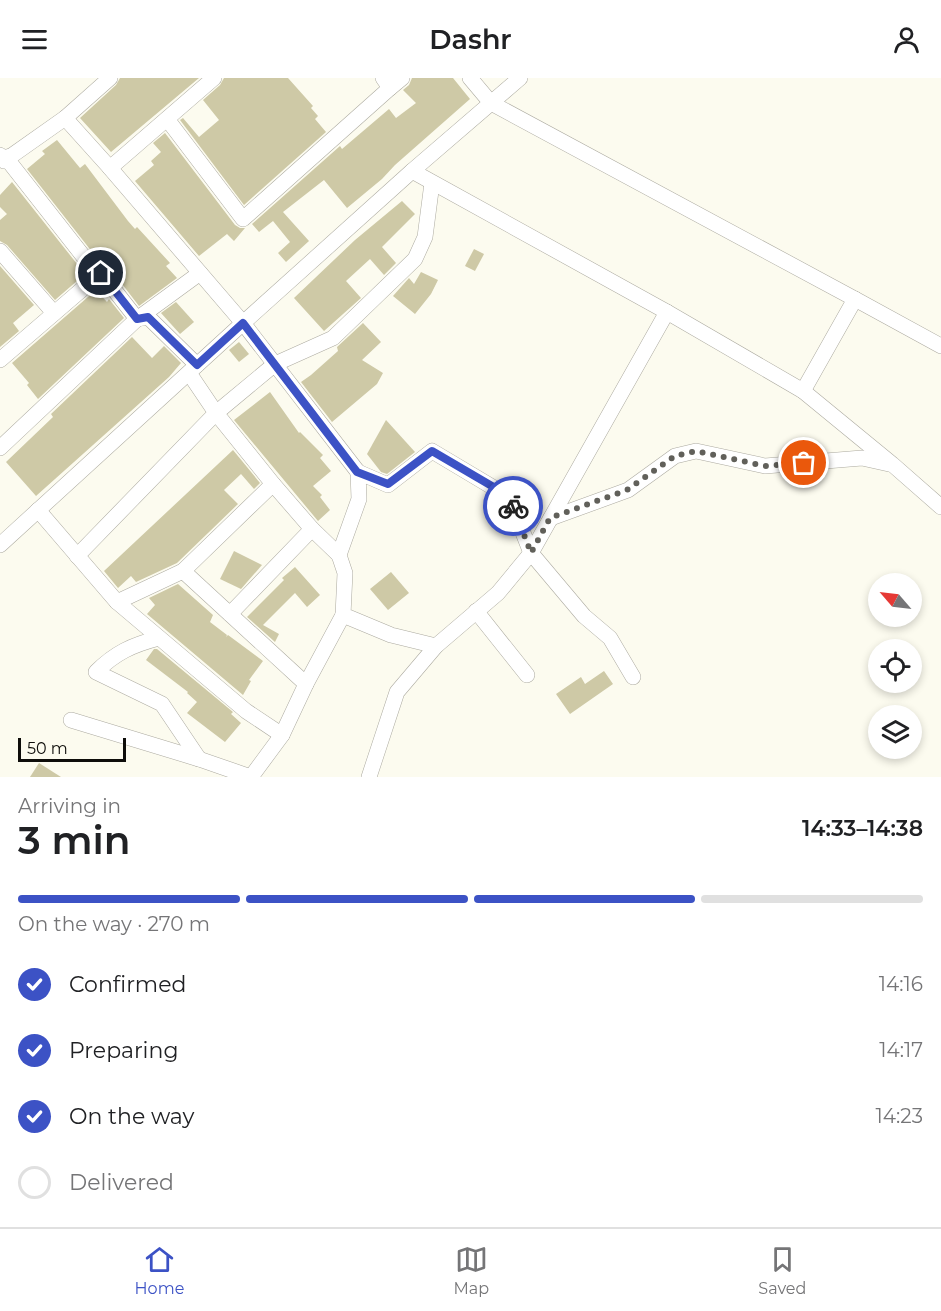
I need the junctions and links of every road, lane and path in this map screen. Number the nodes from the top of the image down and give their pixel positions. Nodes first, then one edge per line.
1 (110, 78) edge
2 (214, 78) edge
3 (470, 78) edge
4 (520, 78) edge
5 (392, 81) edge
6 (491, 103) junction
7 (65, 118) junction
8 (167, 119) junction
9 (4, 159) edge
10 (110, 168) junction
11 (412, 171) junction
12 (432, 183) junction
13 (0, 251) edge
14 (101, 273) junction
15 (200, 273) junction
16 (855, 299) junction
17 (667, 312) junction
18 (54, 313) junction
19 (137, 319) junction
20 (243, 323) junction
21 (941, 346) edge
22 (0, 360) edge
23 (275, 364) junction
24 (193, 369) junction
25 (802, 391) junction
26 (216, 413) junction
27 (0, 448) edge
28 (892, 464) junction
29 (358, 472) junction
30 (273, 484) junction
31 (941, 507) edge
32 (38, 510) junction
33 (550, 518) junction
34 (312, 529) junction
35 (0, 545) edge
36 (531, 553) junction
37 (339, 555) junction
38 (78, 556) junction
39 (183, 571) junction
40 (117, 602) junction
41 (476, 611) junction
42 (230, 614) junction
43 (343, 615) junction
44 (159, 638) junction
45 (435, 646) junction
46 (526, 675) dead end
47 (633, 677) dead end
48 (306, 684) junction
49 (71, 720) dead end
50 (282, 735) junction
51 (199, 759) junction
52 (251, 777) edge
53 (369, 777) edge

1 - 7 street
2 - 8 street
3 - 6 street
4 - 6 street
5 - 8 street
6 - 11 street
6 - 16 street
7 - 9 street
7 - 10 street
8 - 10 street
9 - 14 street
10 - 15 street
11 - 12 street
11 - 20 street
12 - 17 street
12 - 23 street
13 - 18 street
14 - 18 street
14 - 19 street
15 - 19 street
15 - 20 street
16 - 21 street
16 - 25 street
17 - 25 street
17 - 33 street
18 - 22 street
19 - 24 street
19 - 27 street
20 - 23 street
20 - 24 street
23 - 26 street
23 - 29 street
24 - 26 street
24 - 32 street
25 - 28 street
26 - 30 street
26 - 38 street
28 - 31 street
28 - 33 street
29 - 36 street
29 - 37 street
30 - 34 street
30 - 39 street
32 - 35 street
32 - 38 street
33 - 36 street
34 - 37 street
34 - 42 street
36 - 41 street
36 - 47 street
37 - 43 street
38 - 40 street
39 - 40 street
39 - 42 street
40 - 44 street
41 - 45 street
41 - 46 street
42 - 48 street
43 - 45 street
43 - 48 street
44 - 50 street
44 - 51 street
45 - 53 street
48 - 50 street
49 - 51 street
50 - 52 street
51 - 52 street

